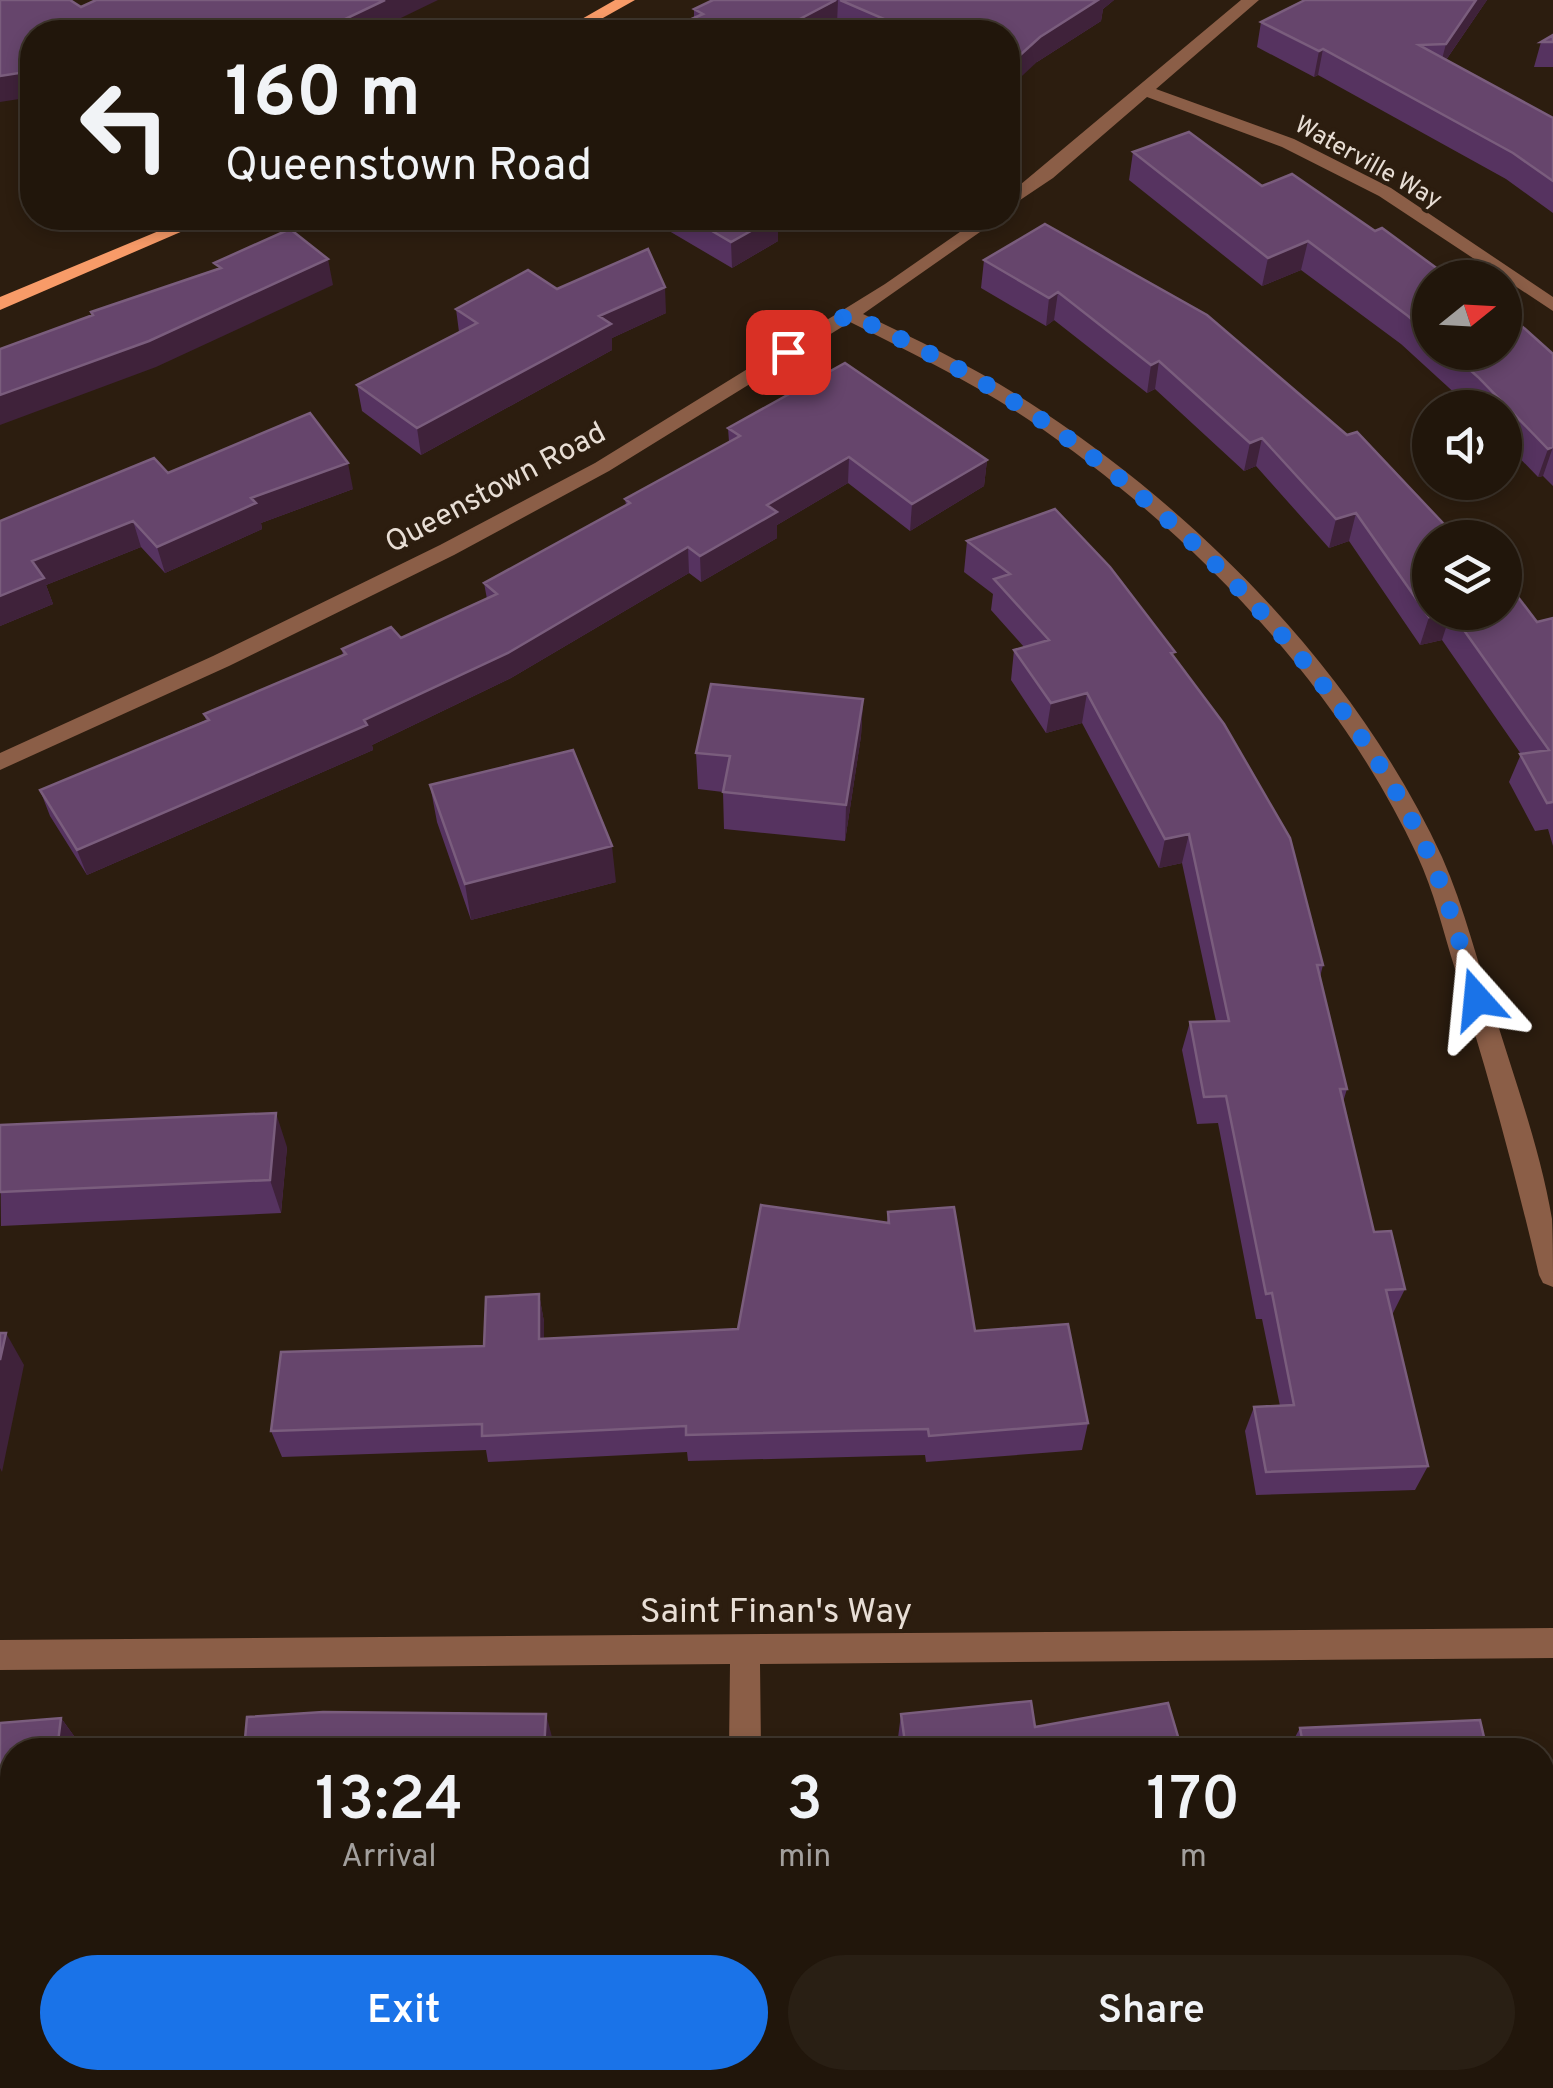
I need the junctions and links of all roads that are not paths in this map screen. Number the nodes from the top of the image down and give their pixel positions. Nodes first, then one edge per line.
1 (627, 0) edge
2 (1251, 0) edge
3 (590, 20) edge
4 (1145, 91) junction
5 (1020, 193) edge
6 (176, 230) edge
7 (973, 230) edge
8 (0, 304) edge
9 (1553, 304) edge
10 (849, 314) junction
11 (0, 762) edge
12 (1553, 1275) edge
13 (1553, 1642) edge
14 (745, 1647) junction
15 (0, 1655) edge
16 (745, 1738) edge

1 - 3 main road
2 - 4 street
4 - 5 street
4 - 9 street, Waterville Way
6 - 8 main road
7 - 10 street, Queenstown Road
10 - 11 street, Queenstown Road
10 - 12 street
13 - 14 street, Saint Finan's Way
14 - 15 street, Saint Finan's Way
14 - 16 street

